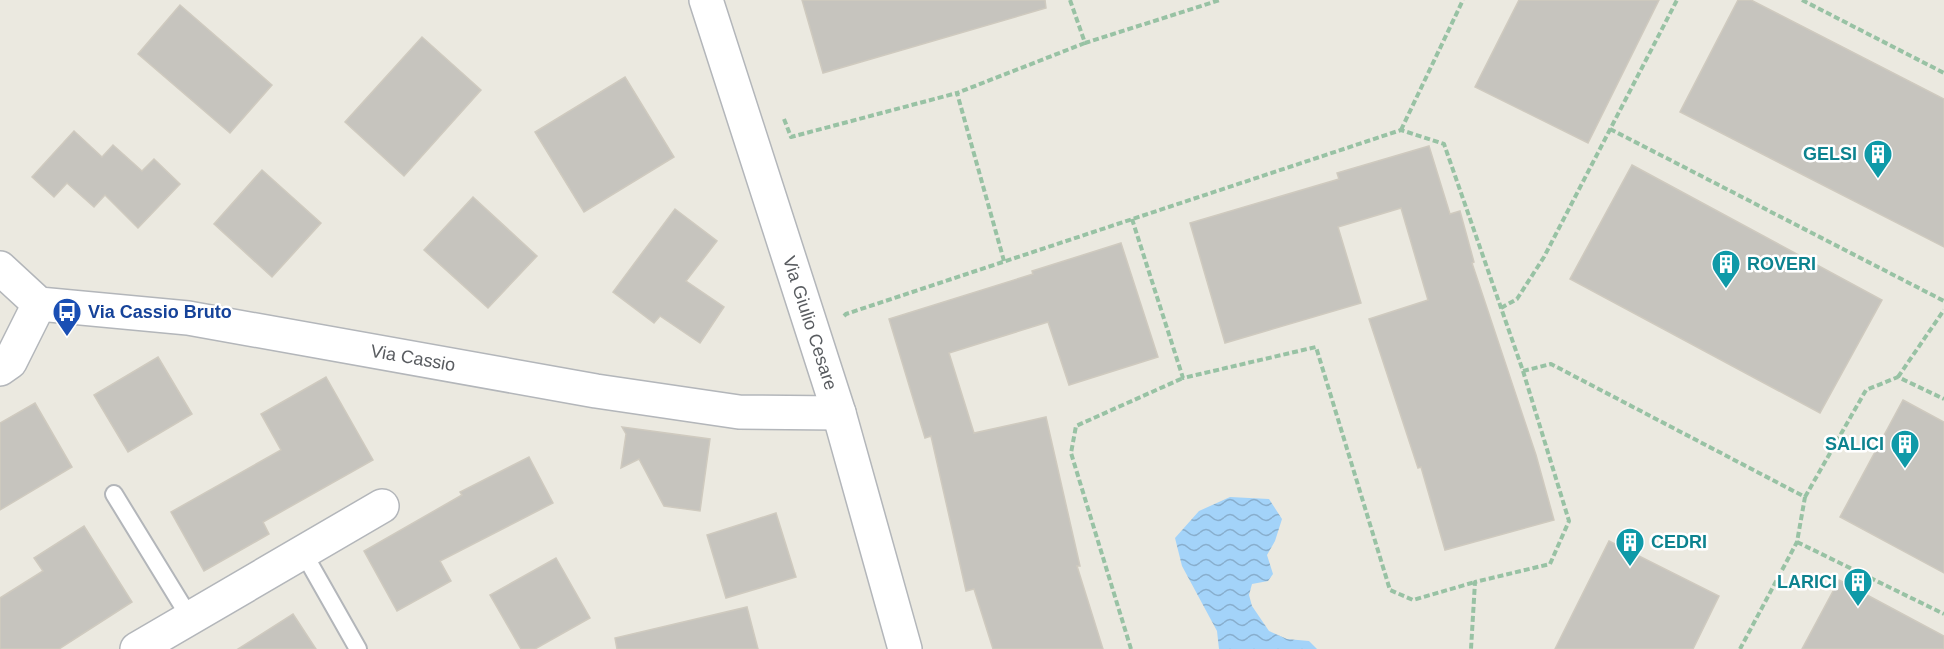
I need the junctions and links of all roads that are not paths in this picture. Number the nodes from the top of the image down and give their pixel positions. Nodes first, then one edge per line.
1 (706, 0) edge
2 (0, 268) edge
3 (39, 304) junction
4 (0, 369) edge
5 (839, 413) junction
6 (114, 494) dead end
7 (382, 506) dead end
8 (303, 552) junction
9 (190, 618) junction
10 (137, 649) edge
11 (358, 649) edge
12 (905, 649) edge

1 - 5 street, Via Giulio Cesare
2 - 3 street
3 - 4 street
3 - 5 street, Via Cassio
5 - 12 street, Via Giulio Cesare
6 - 9 lane
7 - 8 street
8 - 9 street
8 - 11 lane
9 - 10 street

